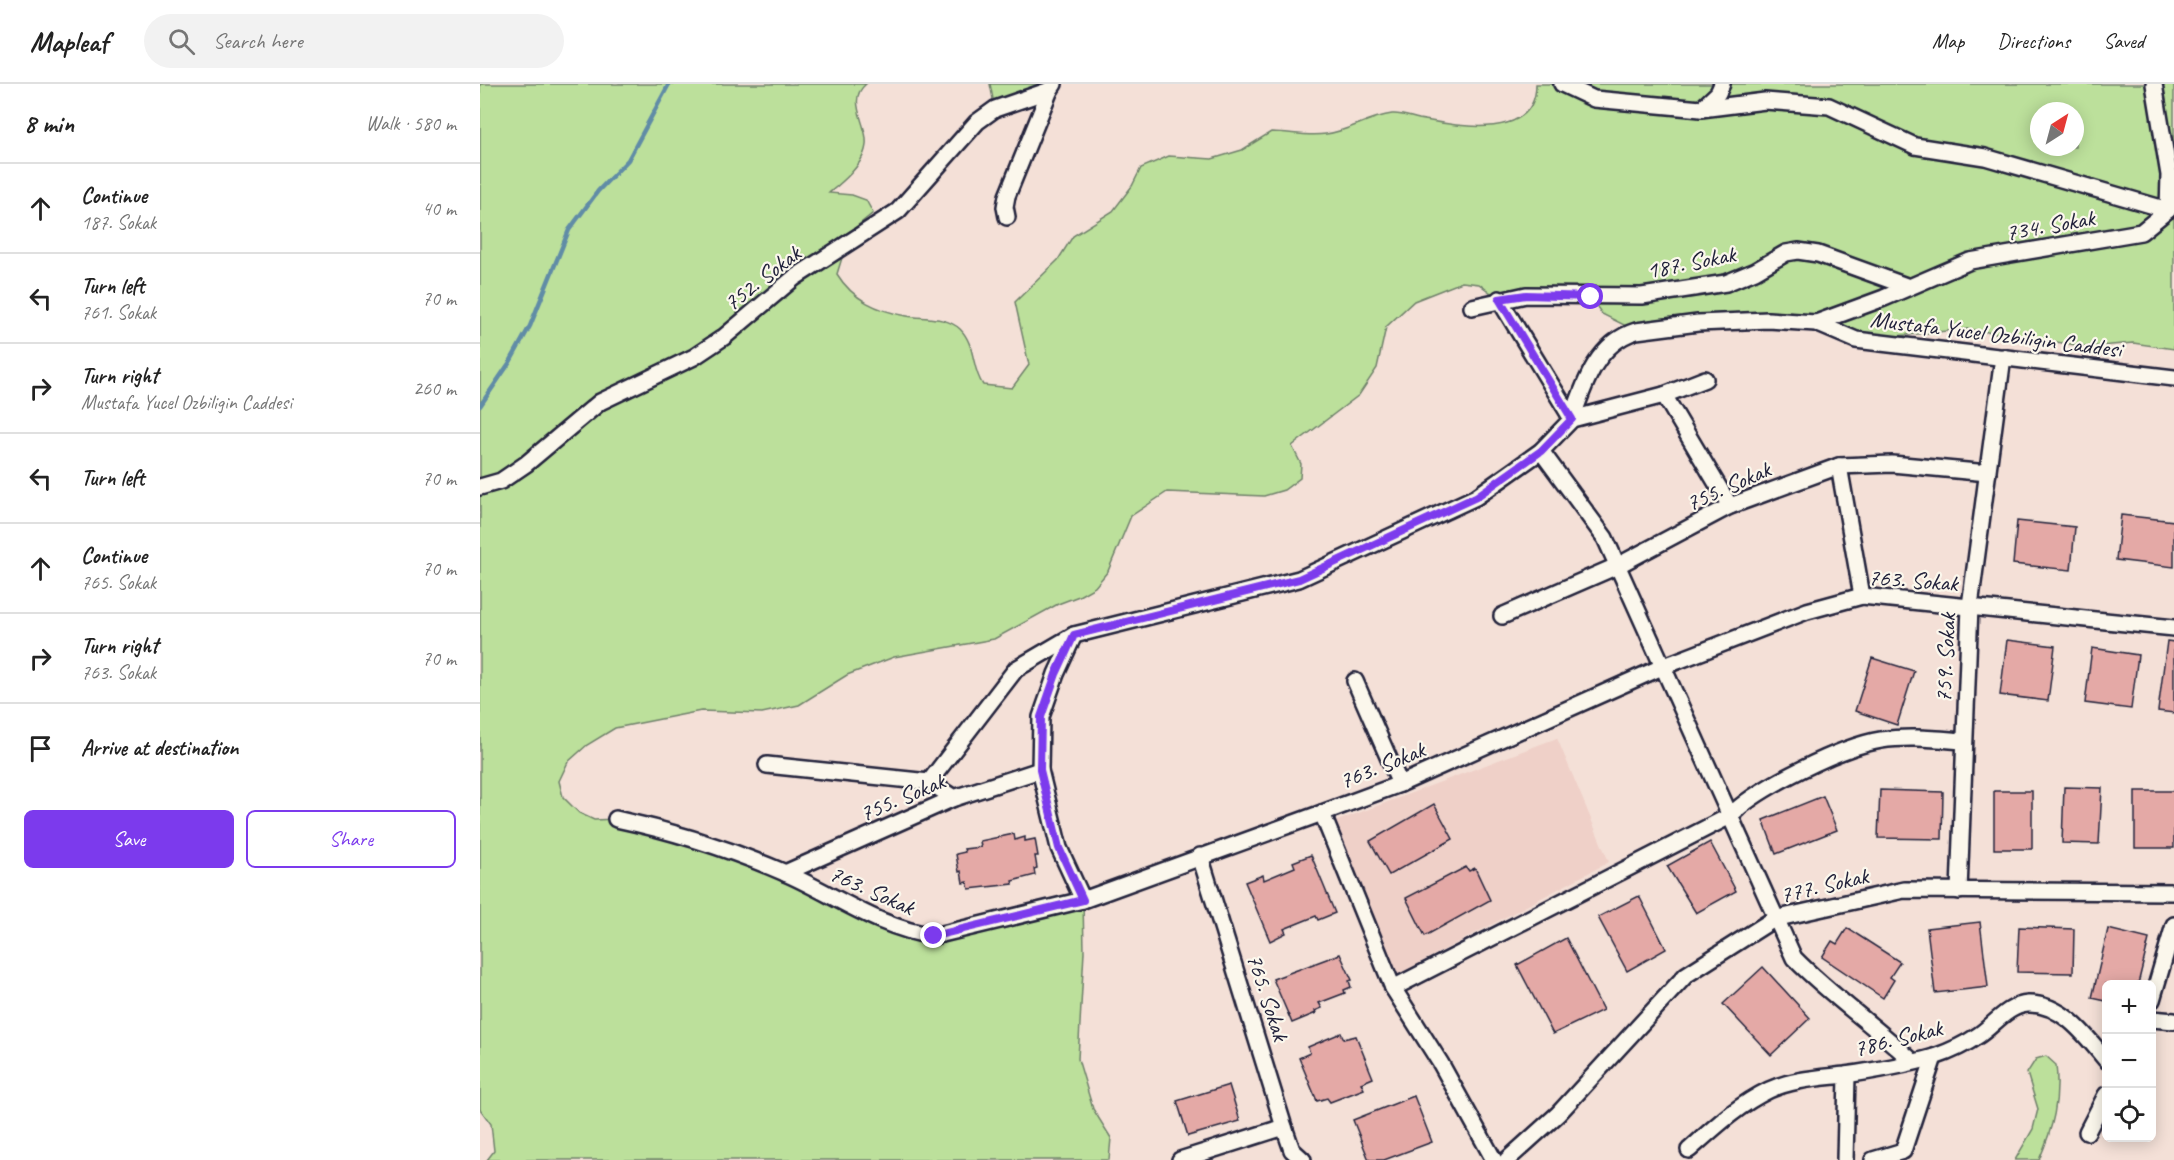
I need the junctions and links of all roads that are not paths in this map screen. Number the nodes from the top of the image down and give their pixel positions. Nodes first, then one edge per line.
1 (1562, 84) edge
2 (1722, 84) edge
3 (2154, 84) edge
4 (1052, 87) edge
5 (1701, 109) junction
6 (2169, 210) junction
7 (1007, 217) dead end
8 (1910, 287) junction
9 (1499, 299) junction
10 (1472, 307) dead end
11 (1816, 323) junction
12 (2003, 357) junction
13 (2174, 378) edge
14 (1706, 379) dead end
15 (1664, 395) junction
16 (1572, 419) junction
17 (1541, 451) junction
18 (1839, 466) junction
19 (1988, 473) junction
20 (480, 488) edge
21 (1730, 506) junction
22 (1617, 566) junction
23 (1862, 597) junction
24 (1970, 606) junction
25 (1502, 616) dead end
26 (2174, 628) edge
27 (1074, 635) junction
28 (1662, 667) junction
29 (1355, 681) dead end
30 (1964, 741) junction
31 (767, 765) dead end
32 (1040, 770) junction
33 (929, 782) junction
34 (1400, 784) junction
35 (954, 798) junction
36 (1322, 813) junction
37 (1730, 816) junction
38 (616, 819) dead end
39 (1200, 856) junction
40 (784, 873) junction
41 (1959, 891) junction
42 (2174, 892) edge
43 (1083, 900) junction
44 (1774, 919) junction
45 (2174, 925) edge
46 (2156, 984) edge
47 (1393, 988) junction
48 (2156, 1019) edge
49 (2174, 1021) edge
50 (2102, 1055) edge
51 (1934, 1056) junction
52 (1912, 1061) junction
53 (1847, 1075) junction
54 (2102, 1103) edge
55 (1284, 1127) junction
56 (2087, 1131) dead end
57 (1689, 1150) dead end
58 (1298, 1155) edge
59 (1180, 1160) edge
60 (1494, 1160) edge
61 (1507, 1160) edge
62 (1845, 1160) edge
63 (1873, 1160) edge

1 - 5 street
2 - 5 street
3 - 6 street
4 - 7 street
4 - 20 street, 752. Sokak
5 - 6 street
6 - 8 street, 734. Sokak
8 - 9 street, 187. Sokak
8 - 11 street, 734. Sokak
9 - 10 street, 187. Sokak
9 - 16 street
11 - 12 street, Mustafa Yucel Ozbiligin Caddesi
11 - 16 street
12 - 13 street, Mustafa Yucel Ozbiligin Caddesi
12 - 19 street, 759. Sokak
14 - 15 street
15 - 16 street
15 - 21 street
16 - 17 street
17 - 22 street
17 - 27 street
18 - 19 street, 755. Sokak
18 - 21 street, 755. Sokak
18 - 23 street
19 - 24 street, 759. Sokak
21 - 22 street, 755. Sokak
22 - 25 street, 755. Sokak
22 - 28 street
23 - 24 street, 763. Sokak
23 - 28 street, 763. Sokak
24 - 26 street, 763. Sokak
24 - 30 street, 759. Sokak
27 - 32 street
27 - 33 street
28 - 34 street, 763. Sokak
28 - 37 street
29 - 34 street
30 - 37 street
30 - 41 street, 759. Sokak
31 - 33 street
32 - 35 street, 755. Sokak
32 - 43 street
33 - 35 street
34 - 36 street, 763. Sokak
35 - 40 street, 755. Sokak
36 - 39 street, 763. Sokak
36 - 47 street
37 - 44 street
37 - 47 street
38 - 40 street, 763. Sokak
39 - 43 street, 763. Sokak
39 - 55 street, 765. Sokak
40 - 43 street, 763. Sokak
41 - 42 street, 777. Sokak
41 - 44 street, 777. Sokak
44 - 52 street
44 - 61 street, 777. Sokak
45 - 46 street
47 - 60 street
48 - 49 street
50 - 51 street, 786. Sokak
51 - 52 street, 786. Sokak
51 - 63 street
52 - 53 street, 786. Sokak
53 - 57 street, 786. Sokak
53 - 62 street
54 - 56 street
55 - 58 street, 765. Sokak
55 - 59 street

